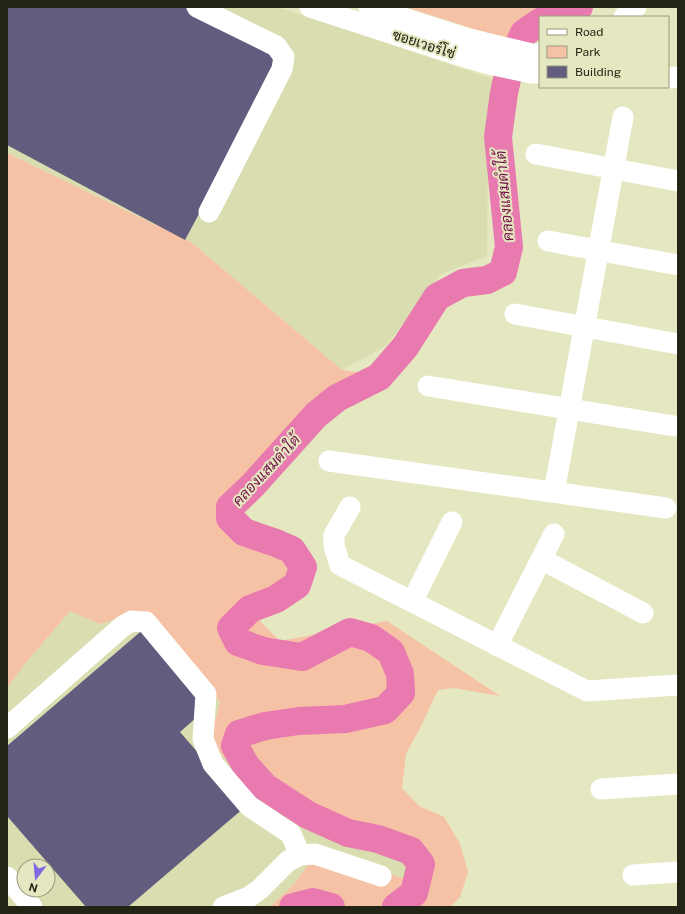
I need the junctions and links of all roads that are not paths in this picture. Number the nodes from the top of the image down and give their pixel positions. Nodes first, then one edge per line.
1 (197, 7) edge
2 (310, 7) edge
3 (369, 7) edge
4 (636, 7) edge
5 (625, 16) edge
6 (470, 49) junction
7 (539, 54) edge
8 (539, 73) edge
9 (623, 117) dead end
10 (536, 154) dead end
11 (614, 169) junction
12 (678, 181) edge
13 (209, 212) dead end
14 (548, 241) dead end
15 (598, 251) junction
16 (678, 265) edge
17 (515, 314) dead end
18 (584, 326) junction
19 (678, 344) edge
20 (428, 386) dead end
21 (569, 409) junction
22 (674, 426) dead end
23 (329, 461) dead end
24 (554, 492) junction
25 (350, 507) dead end
26 (666, 508) dead end
27 (452, 522) dead end
28 (554, 534) dead end
29 (541, 559) junction
30 (412, 602) junction
31 (643, 612) dead end
32 (497, 646) junction
33 (678, 685) edge
34 (7, 728) edge
35 (678, 784) edge
36 (601, 789) dead end
37 (300, 854) junction
38 (678, 872) edge
39 (633, 875) dead end
40 (381, 876) dead end
41 (7, 877) edge
42 (32, 907) edge
43 (223, 907) edge

1 - 13 street
2 - 6 street, ซอยเวอร์โซ่
3 - 6 street, ซอยเวอร์โซ่
4 - 5 street
6 - 7 street, ซอยเวอร์โซ่
6 - 8 street, ซอยเวอร์โซ่
9 - 11 street
10 - 11 street
11 - 12 street
11 - 15 street
14 - 15 street
15 - 16 street
15 - 18 street
17 - 18 street
18 - 19 street
18 - 21 street
20 - 21 street
21 - 22 street
21 - 24 street
23 - 24 street
24 - 26 street
25 - 30 street
27 - 30 street
28 - 29 street
29 - 31 street
29 - 32 street
30 - 32 street
32 - 33 street
34 - 37 street
35 - 36 street
37 - 40 street
37 - 43 street
38 - 39 street
41 - 42 street

